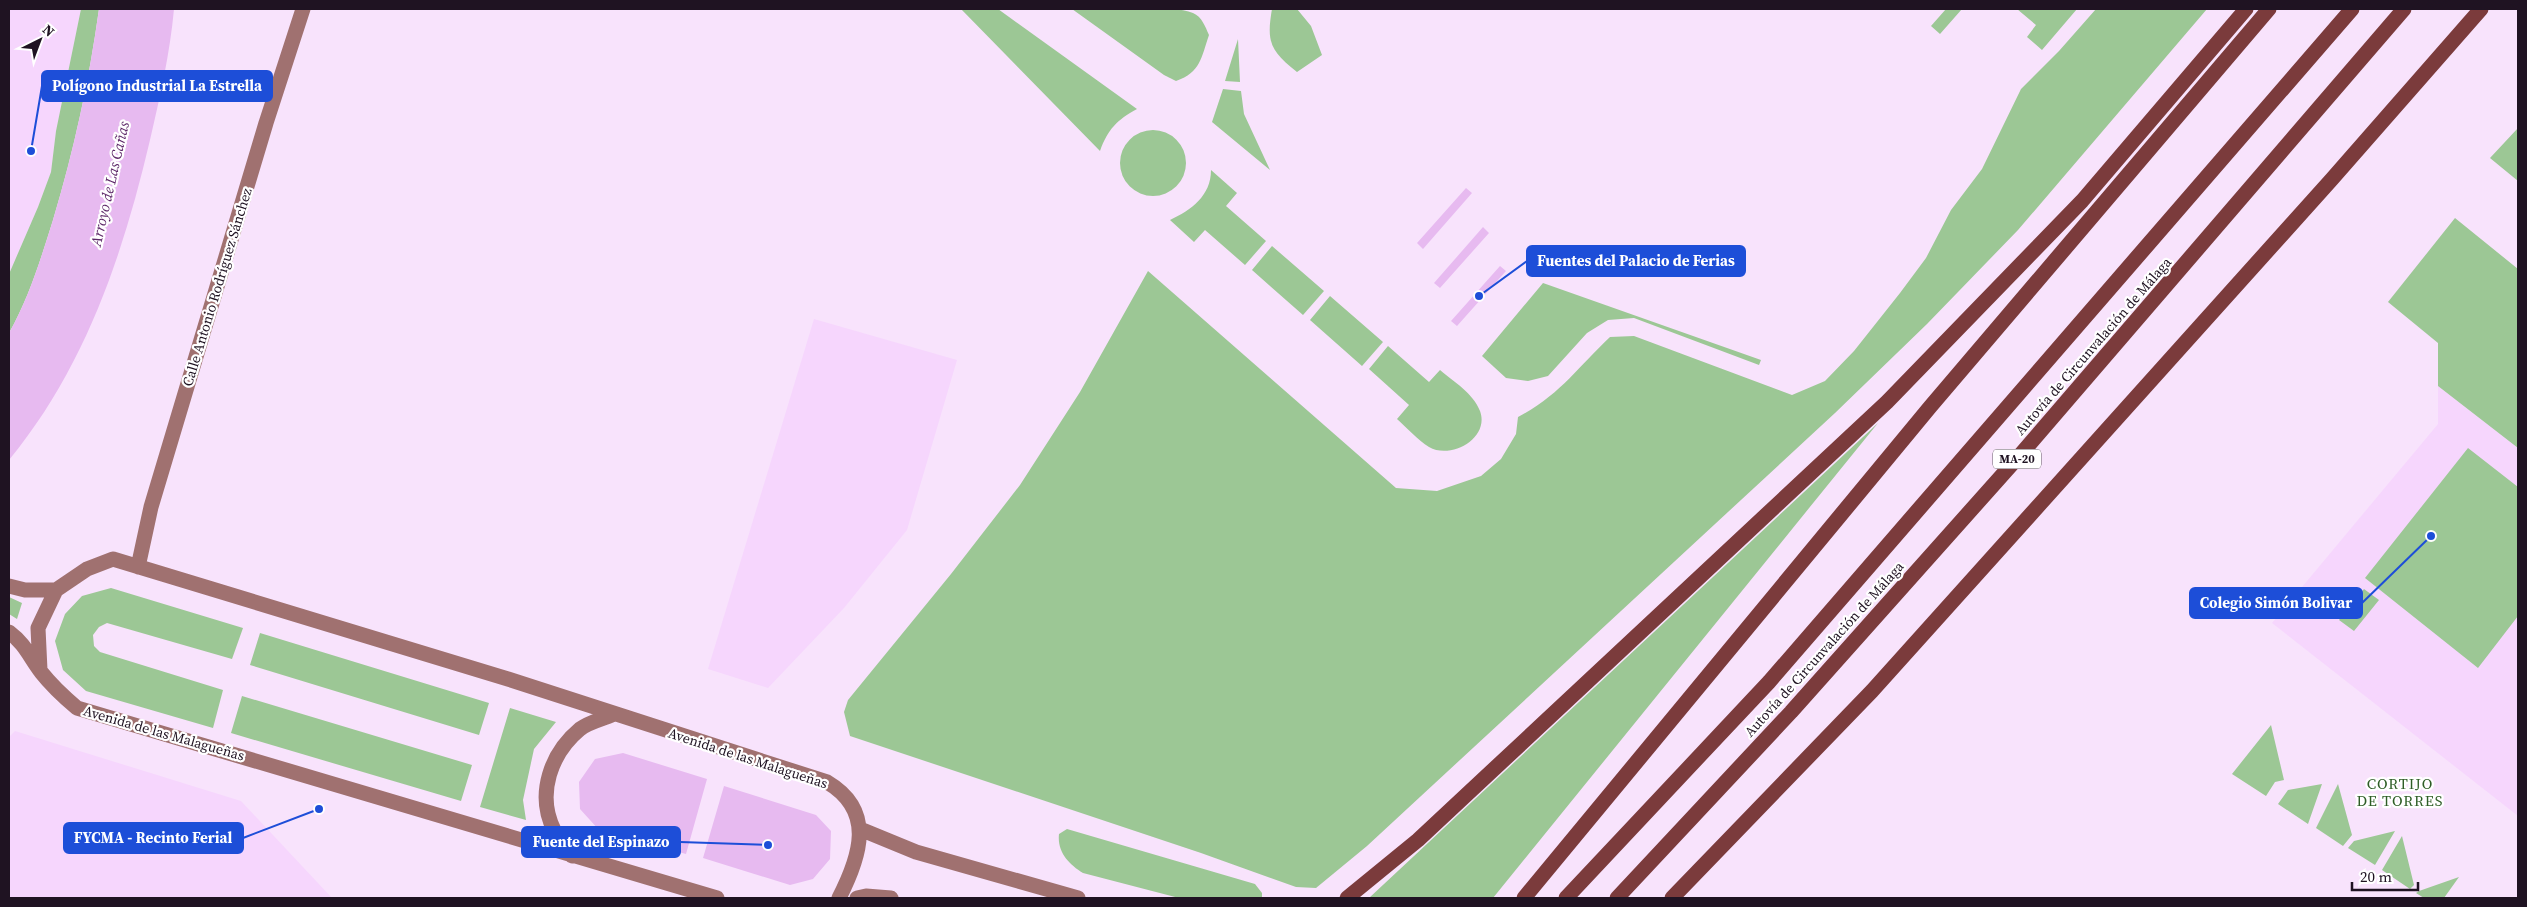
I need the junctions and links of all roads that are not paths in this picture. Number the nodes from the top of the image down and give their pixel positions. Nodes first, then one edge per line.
1 (303, 9) edge
2 (2246, 9) edge
3 (2269, 9) edge
4 (2352, 9) edge
5 (2404, 9) edge
6 (2481, 9) edge
7 (138, 567) junction
8 (9, 586) edge
9 (56, 590) junction
10 (9, 632) edge
11 (40, 670) junction
12 (612, 715) junction
13 (860, 829) junction
14 (572, 856) junction
15 (717, 898) edge
16 (839, 898) edge
17 (857, 898) edge
18 (891, 898) edge
19 (1078, 898) edge
20 (1347, 898) edge
21 (1524, 898) edge
22 (1566, 898) edge
23 (1617, 898) edge
24 (1672, 898) edge

1 - 7 main road, Calle Antonio Rodríguez Sánchez
2 - 20 highway
3 - 21 highway
4 - 22 highway, Autovía de Circunvalación de Málaga / MA-20
5 - 23 highway, Autovía de Circunvalación de Málaga / MA-20
6 - 24 highway
7 - 9 main road, Avenida de las Malagueñas
7 - 12 main road, Avenida de las Malagueñas
8 - 9 main road
9 - 11 main road, Avenida de las Malagueñas
10 - 11 main road
11 - 14 main road, Avenida de las Malagueñas
12 - 13 main road, Avenida de las Malagueñas
12 - 14 main road
13 - 16 main road, Avenida de las Malagueñas
13 - 19 main road
14 - 15 main road, Avenida de las Malagueñas
17 - 18 main road

